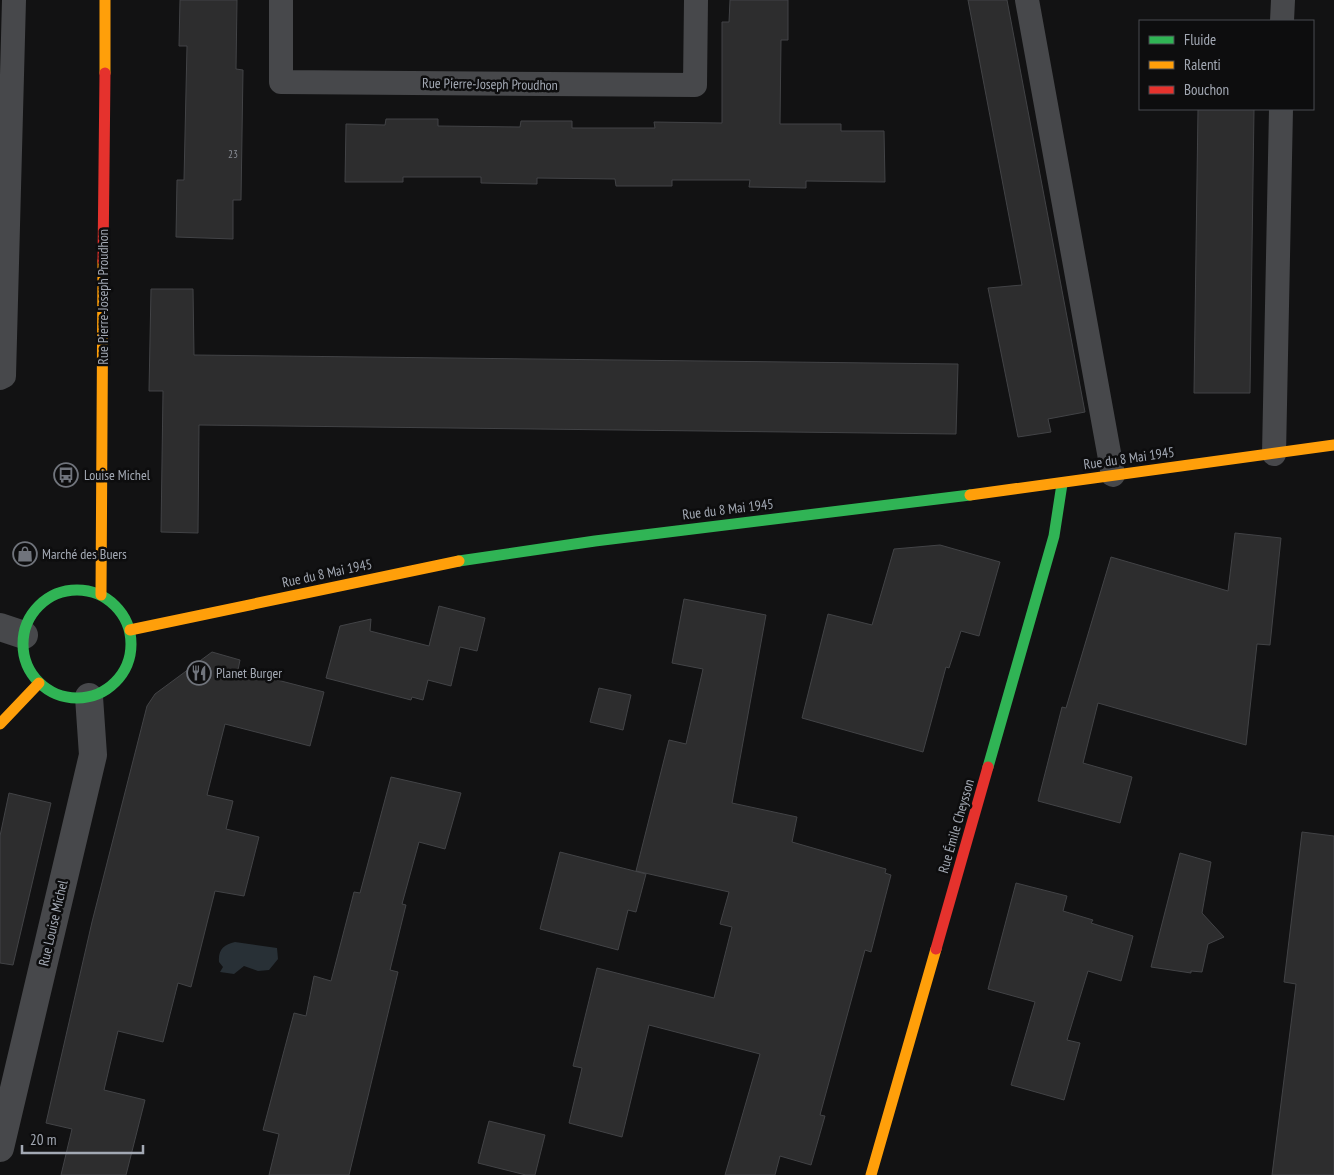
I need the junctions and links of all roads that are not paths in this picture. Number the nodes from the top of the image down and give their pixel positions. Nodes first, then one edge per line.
1 (14, 0) edge
2 (105, 0) edge
3 (281, 0) edge
4 (696, 0) edge
5 (1027, 0) edge
6 (1283, 0) edge
7 (1282, 20) edge
8 (1281, 110) edge
9 (0, 378) edge
10 (1334, 445) edge
11 (1274, 454) junction
12 (1114, 475) junction
13 (1062, 484) junction
14 (101, 595) junction
15 (130, 630) junction
16 (12, 631) edge
17 (39, 682) junction
18 (89, 697) junction
19 (0, 724) edge
20 (0, 1148) edge
21 (871, 1175) edge

1 - 9 lane
2 - 14 street, Rue Pierre-Joseph Proudhon
3 - 4 lane, Rue Pierre-Joseph Proudhon
5 - 12 lane
6 - 7 lane
8 - 11 lane
10 - 11 street, Rue du 8 Mai 1945
11 - 12 street, Rue du 8 Mai 1945
12 - 13 street, Rue du 8 Mai 1945
13 - 15 street, Rue du 8 Mai 1945
13 - 21 street, Rue Émile Cheysson
14 - 15 street
14 - 16 street
15 - 18 street
16 - 17 street
17 - 18 street
17 - 19 street
18 - 20 street, Rue Louise Michel

